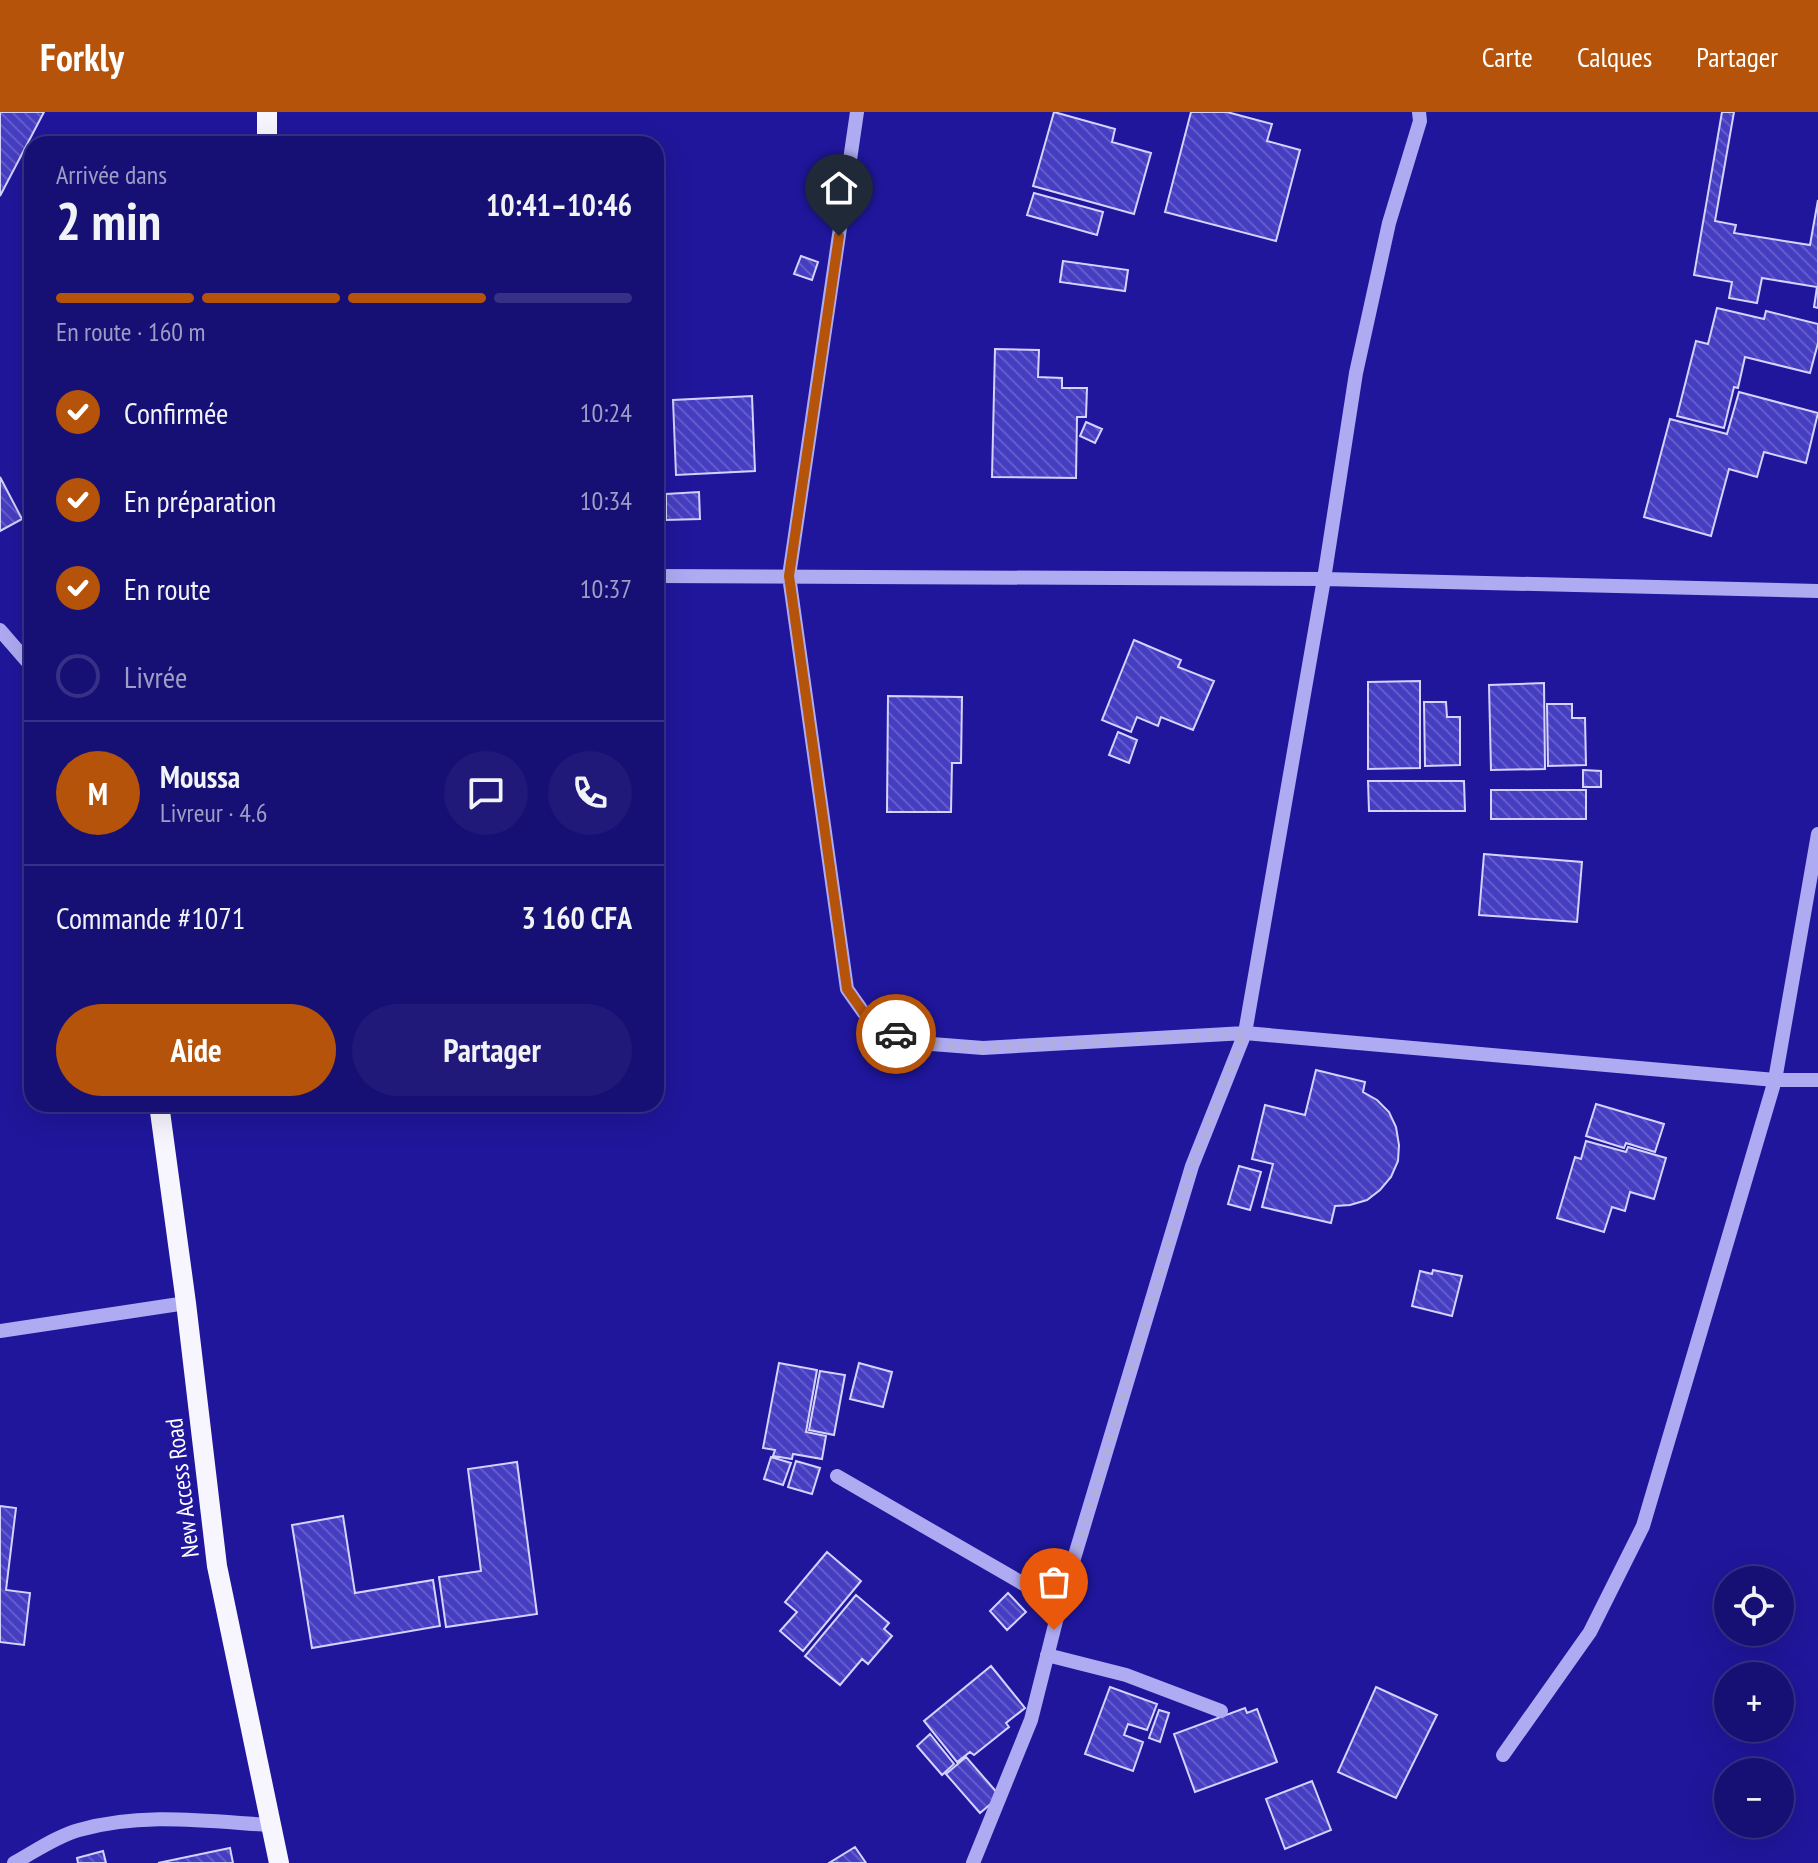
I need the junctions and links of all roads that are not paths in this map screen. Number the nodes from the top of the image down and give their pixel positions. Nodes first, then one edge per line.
1 (267, 112) edge
2 (857, 112) edge
3 (1419, 112) edge
4 (267, 136) edge
5 (664, 576) edge
6 (789, 576) junction
7 (1324, 579) junction
8 (1818, 591) edge
9 (0, 630) edge
10 (24, 658) edge
11 (1818, 834) edge
12 (1245, 1033) junction
13 (1775, 1080) junction
14 (1818, 1080) edge
15 (160, 1112) edge
16 (186, 1303) junction
17 (0, 1331) edge
18 (837, 1476) dead end
19 (1060, 1605) junction
20 (1047, 1655) junction
21 (1221, 1711) dead end
22 (1503, 1755) dead end
23 (269, 1825) junction
24 (14, 1863) edge
25 (279, 1863) edge
26 (973, 1863) edge

1 - 4 main road
2 - 6 street
3 - 7 street
5 - 6 street
6 - 7 street
6 - 12 street
7 - 8 street
7 - 12 street
9 - 10 street
11 - 13 street
12 - 13 street
12 - 19 street
13 - 14 street
13 - 22 street
15 - 16 main road, New Access Road
16 - 17 street
16 - 23 main road, New Access Road
18 - 19 street
19 - 20 street
20 - 21 street
20 - 26 street
23 - 24 street
23 - 25 main road, New Access Road

